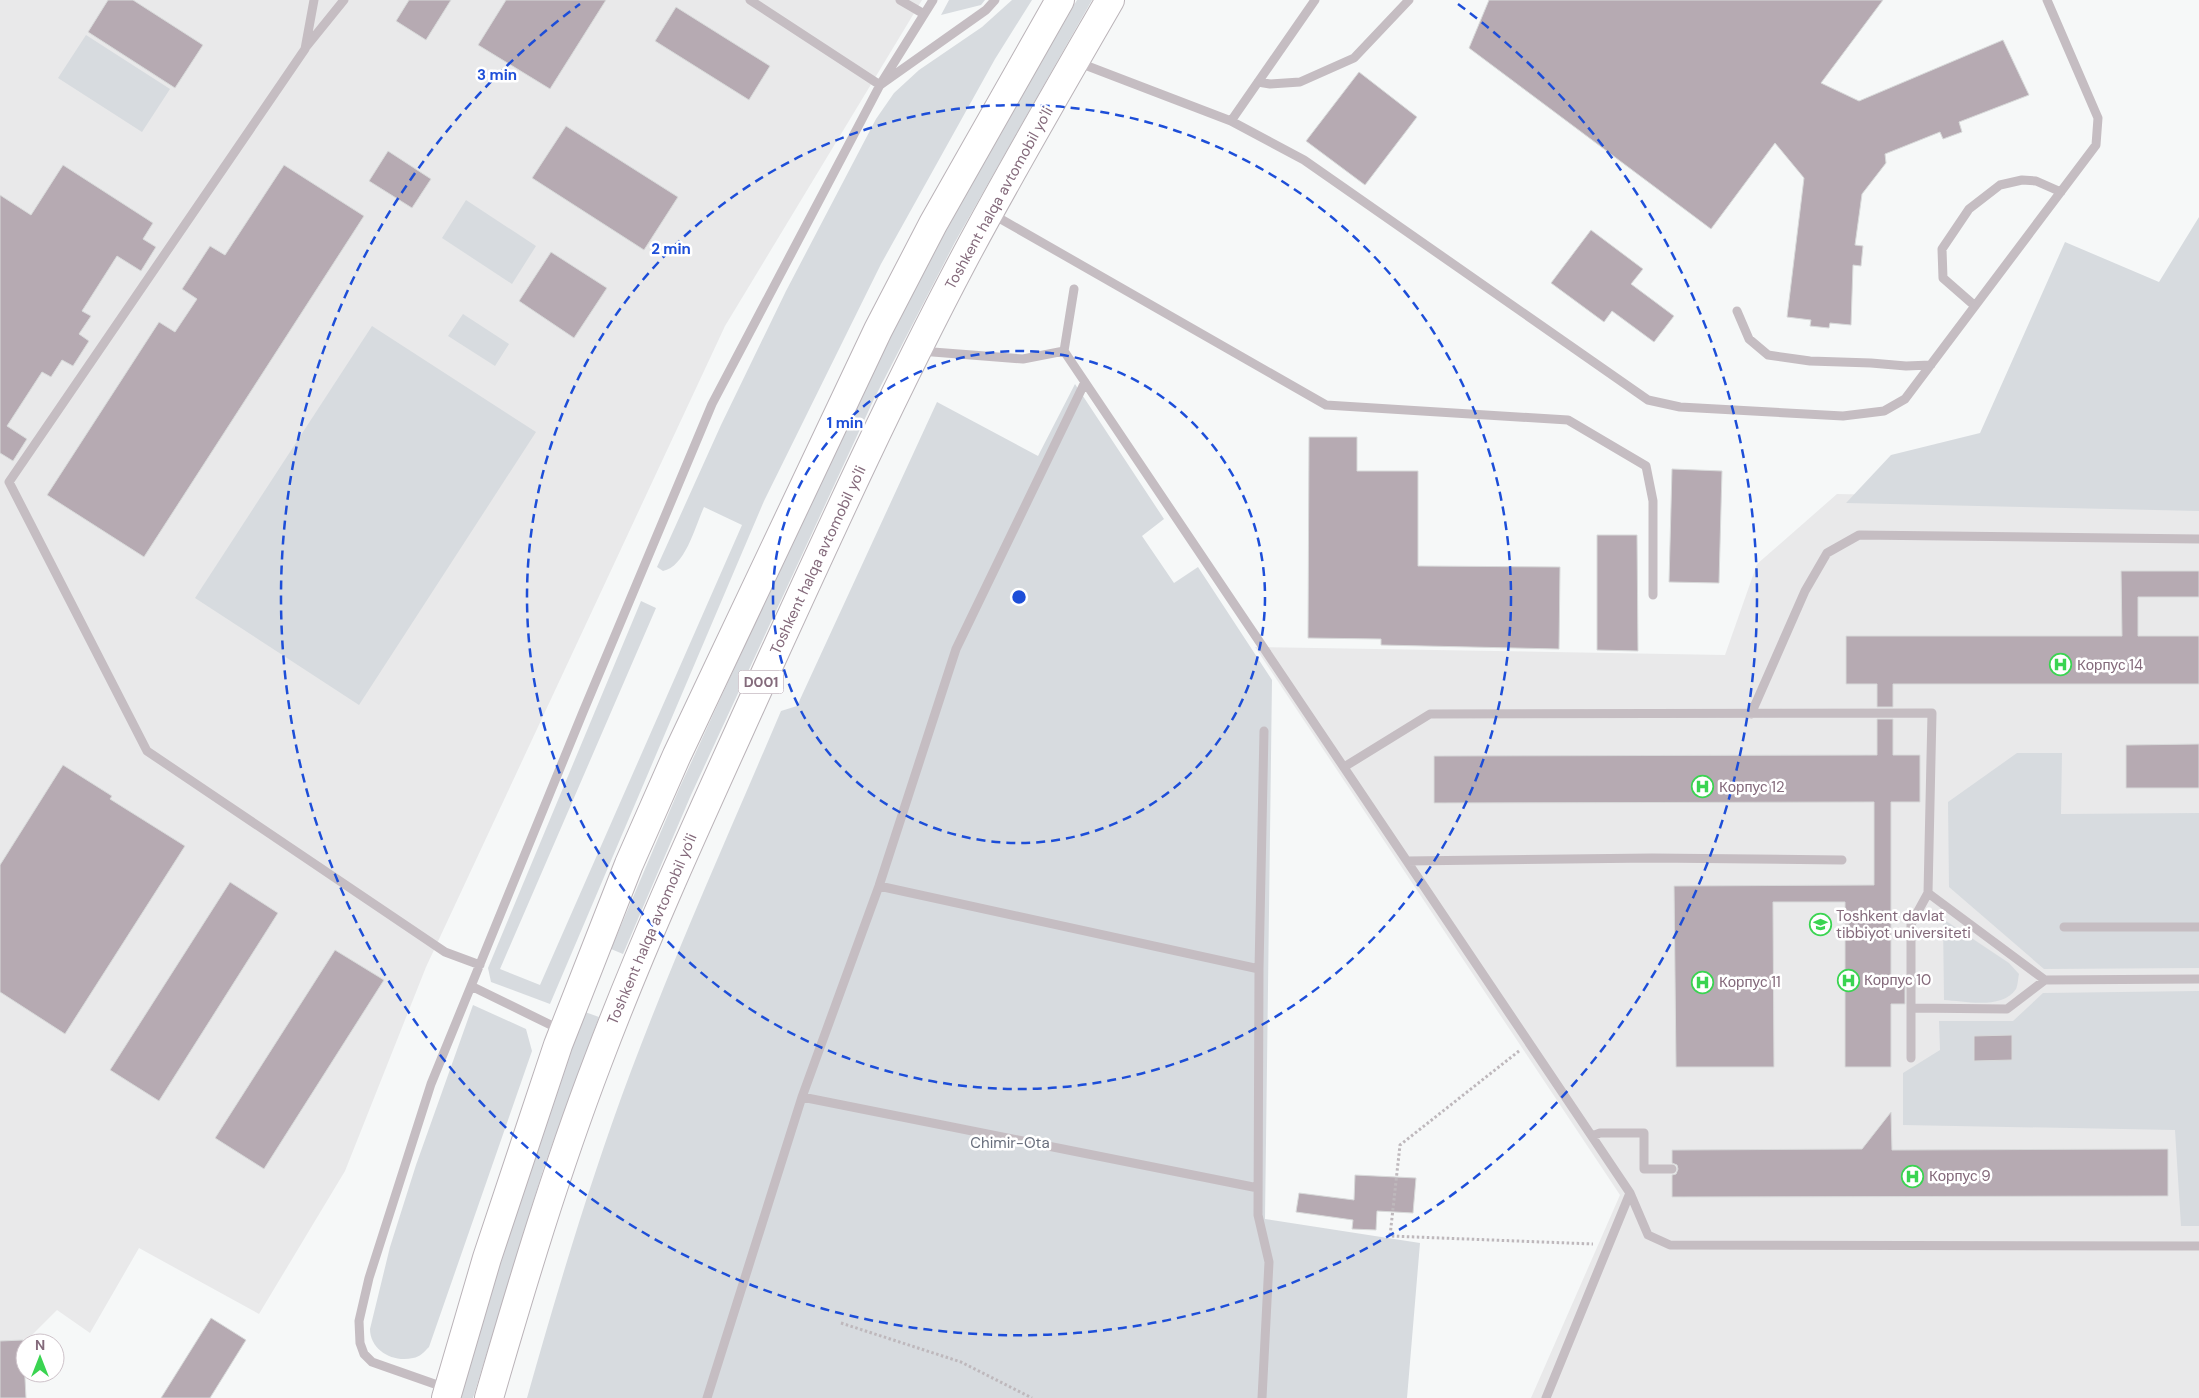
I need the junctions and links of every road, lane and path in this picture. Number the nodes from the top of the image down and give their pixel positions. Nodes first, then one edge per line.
1 (314, 0) edge
2 (344, 0) edge
3 (750, 0) edge
4 (900, 0) edge
5 (933, 0) edge
6 (994, 0) edge
7 (1060, 0) edge
8 (1110, 0) edge
9 (1315, 0) edge
10 (1409, 0) edge
11 (2047, 0) edge
12 (924, 14) junction
13 (305, 49) junction
14 (1075, 61) junction
15 (1258, 82) junction
16 (880, 85) junction
17 (1231, 121) junction
18 (2061, 192) junction
19 (990, 212) junction
20 (1074, 289) dead end
21 (1975, 306) junction
22 (1737, 311) dead end
23 (1064, 350) junction
24 (918, 351) junction
25 (1931, 365) junction
26 (1085, 382) junction
27 (2199, 539) edge
28 (1653, 595) dead end
29 (1751, 714) junction
30 (1264, 731) dead end
31 (1344, 767) junction
32 (1842, 860) dead end
33 (1407, 861) junction
34 (880, 886) junction
35 (1928, 893) junction
36 (2064, 927) dead end
37 (2199, 927) edge
38 (480, 965) junction
39 (1259, 969) junction
40 (585, 974) junction
41 (2199, 979) edge
42 (2045, 980) junction
43 (471, 986) junction
44 (625, 991) junction
45 (1910, 1008) junction
46 (563, 1031) junction
47 (1530, 1043) junction
48 (1910, 1058) dead end
49 (802, 1097) junction
50 (1592, 1136) junction
51 (1672, 1169) dead end
52 (1258, 1188) junction
53 (1630, 1193) junction
54 (1609, 1244) junction
55 (2199, 1246) edge
56 (841, 1322) dead end
57 (448, 1393) edge
58 (489, 1398) edge
59 (707, 1398) edge
60 (1032, 1398) edge
61 (1262, 1398) edge
62 (1546, 1398) edge

1 - 13 lane
2 - 13 lane
3 - 16 lane
4 - 12 lane
5 - 12 lane
6 - 16 lane
7 - 40 highway, D001
8 - 14 highway, Toshkent halqa avtomobil yo'li / D001
9 - 15 lane
10 - 15 lane
11 - 18 lane
12 - 16 lane
13 - 38 lane
14 - 17 lane
14 - 19 highway, Toshkent halqa avtomobil yo'li / D001
15 - 17 lane
16 - 38 lane
17 - 25 lane
18 - 21 lane
18 - 21 lane
19 - 24 highway, Toshkent halqa avtomobil yo'li / D001
19 - 28 lane
20 - 23 lane
21 - 25 lane
22 - 25 lane
23 - 24 lane
23 - 26 lane
24 - 44 highway, Toshkent halqa avtomobil yo'li / D001
26 - 31 lane
26 - 34 lane
27 - 29 lane
29 - 31 lane
29 - 35 lane
30 - 39 lane
31 - 33 lane
32 - 33 lane
33 - 47 lane
34 - 39 lane
34 - 49 lane
35 - 42 lane
35 - 45 lane
36 - 37 lane
38 - 43 lane
39 - 52 lane
40 - 44 highway
40 - 46 highway, D001
41 - 42 lane
42 - 45 lane
43 - 46 lane
43 - 57 lane
44 - 58 highway, Toshkent halqa avtomobil yo'li / D001
45 - 48 lane
46 - 57 highway, D001
47 - 50 lane
47 - 54 path
49 - 52 lane
49 - 59 lane
50 - 51 lane
50 - 53 lane
52 - 61 lane
53 - 54 lane
53 - 55 lane
54 - 62 lane
56 - 60 path

